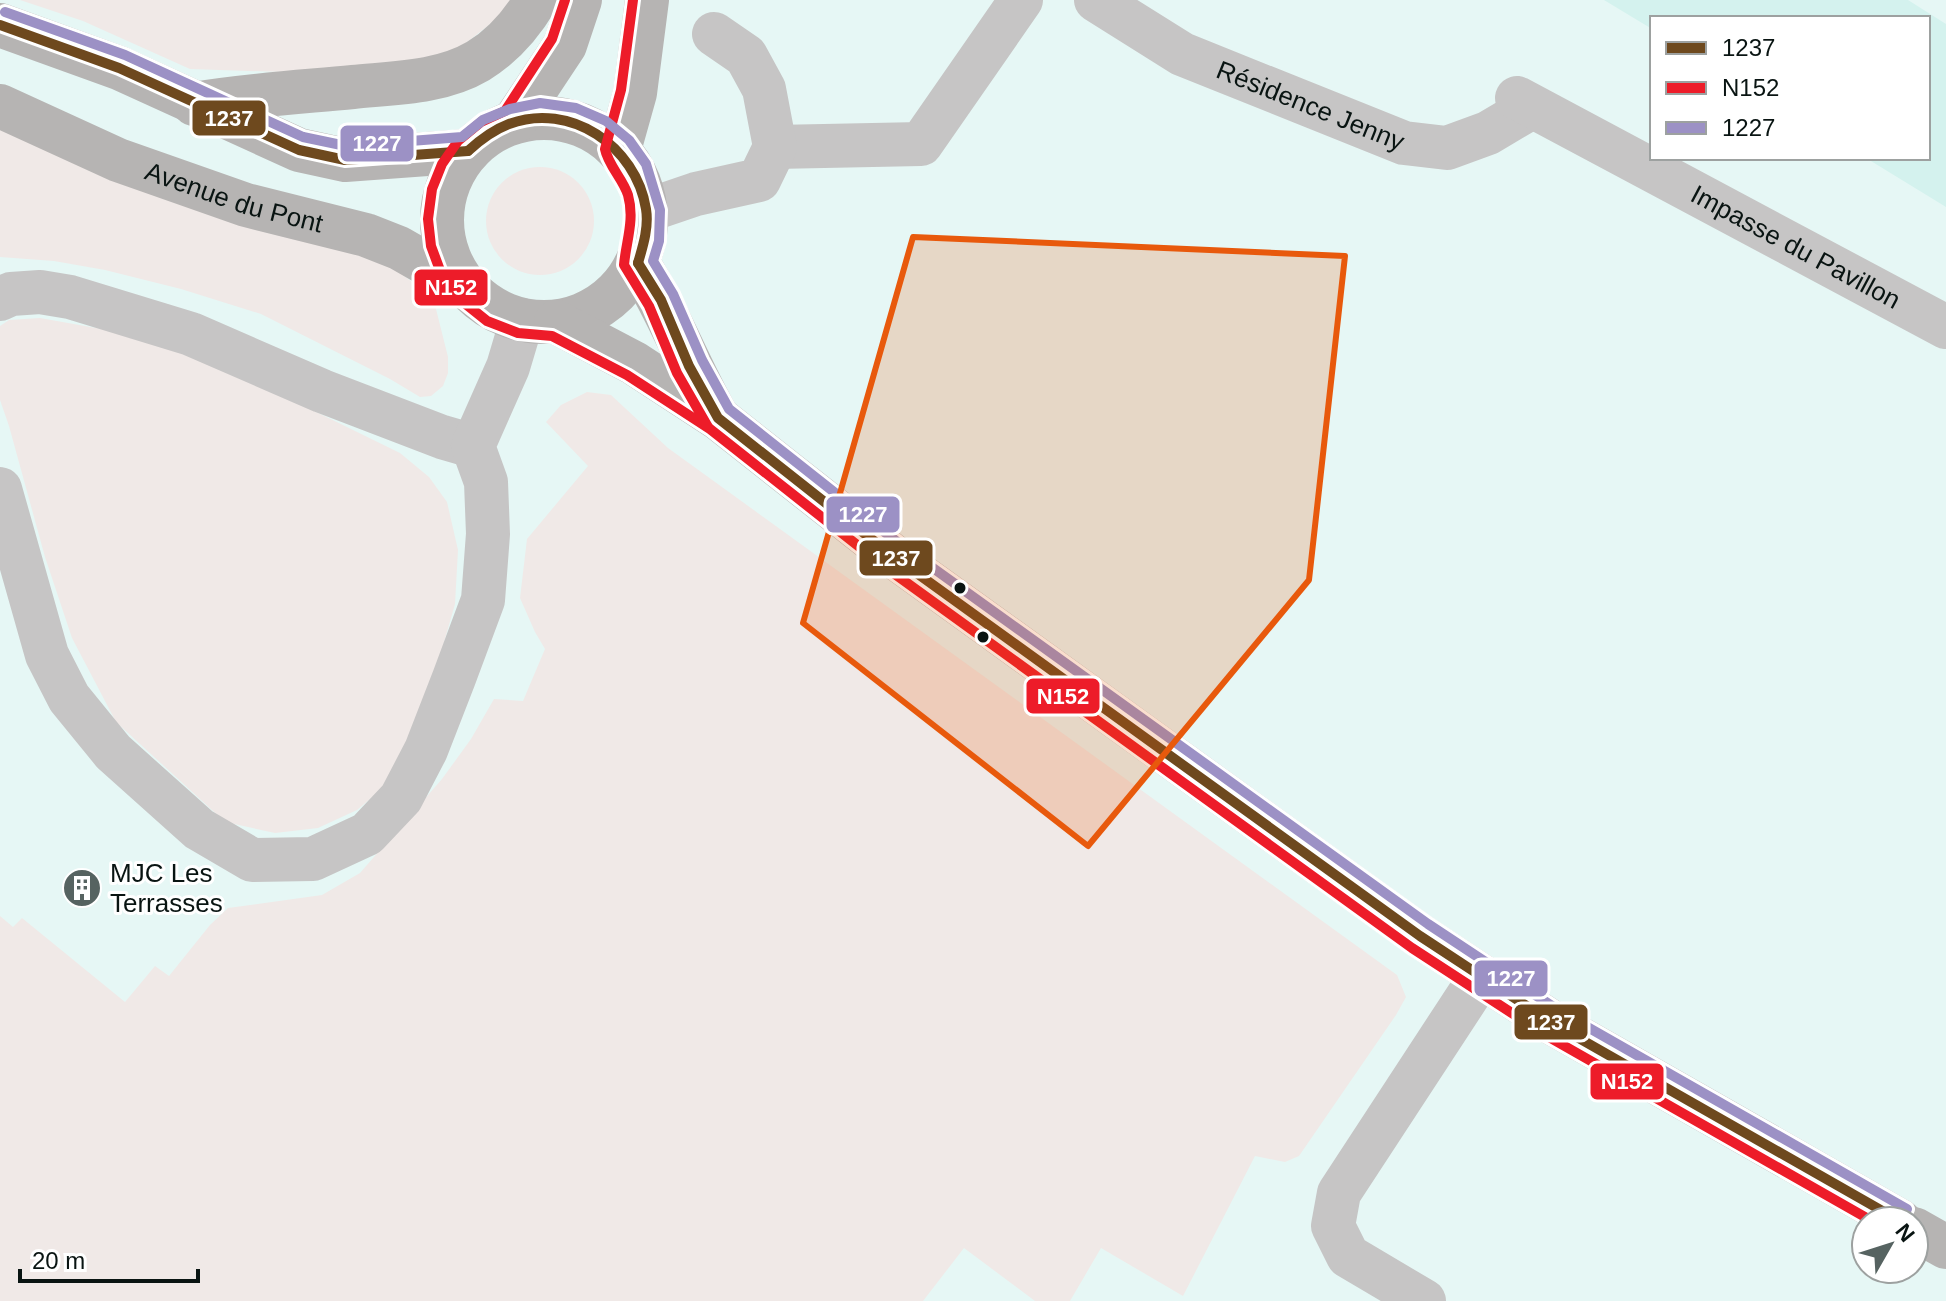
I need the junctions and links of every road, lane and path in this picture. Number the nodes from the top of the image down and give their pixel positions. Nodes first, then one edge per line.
1 (536, 0) edge
2 (580, 0) edge
3 (647, 0) edge
4 (1021, 0) edge
5 (1096, 0) edge
6 (0, 25) edge
7 (714, 34) dead end
8 (1524, 103) joint
9 (194, 104) junction
10 (0, 106) edge
11 (514, 122) junction
12 (775, 147) junction
13 (619, 150) junction
14 (468, 151) junction
15 (646, 211) junction
16 (638, 263) junction
17 (467, 287) junction
18 (0, 299) edge
19 (539, 321) junction
20 (1946, 327) edge
21 (718, 418) junction
22 (473, 446) junction
23 (0, 489) edge
24 (1481, 976) junction
25 (1872, 1205) edge
26 (1424, 1301) edge

1 - 9 main road
2 - 11 main road
3 - 13 main road
4 - 12 street
5 - 8 street, Résidence Jenny
6 - 9 main road
7 - 12 street
8 - 20 street, Impasse du Pavillon
9 - 14 main road
10 - 17 main road, Avenue du Pont
11 - 13 main road
11 - 14 main road
12 - 15 street
13 - 15 main road
14 - 17 main road
15 - 16 main road
16 - 19 main road
16 - 21 main road
17 - 19 main road
18 - 22 street
19 - 21 main road
19 - 22 street
21 - 24 main road
22 - 23 street
24 - 25 main road
24 - 26 street

